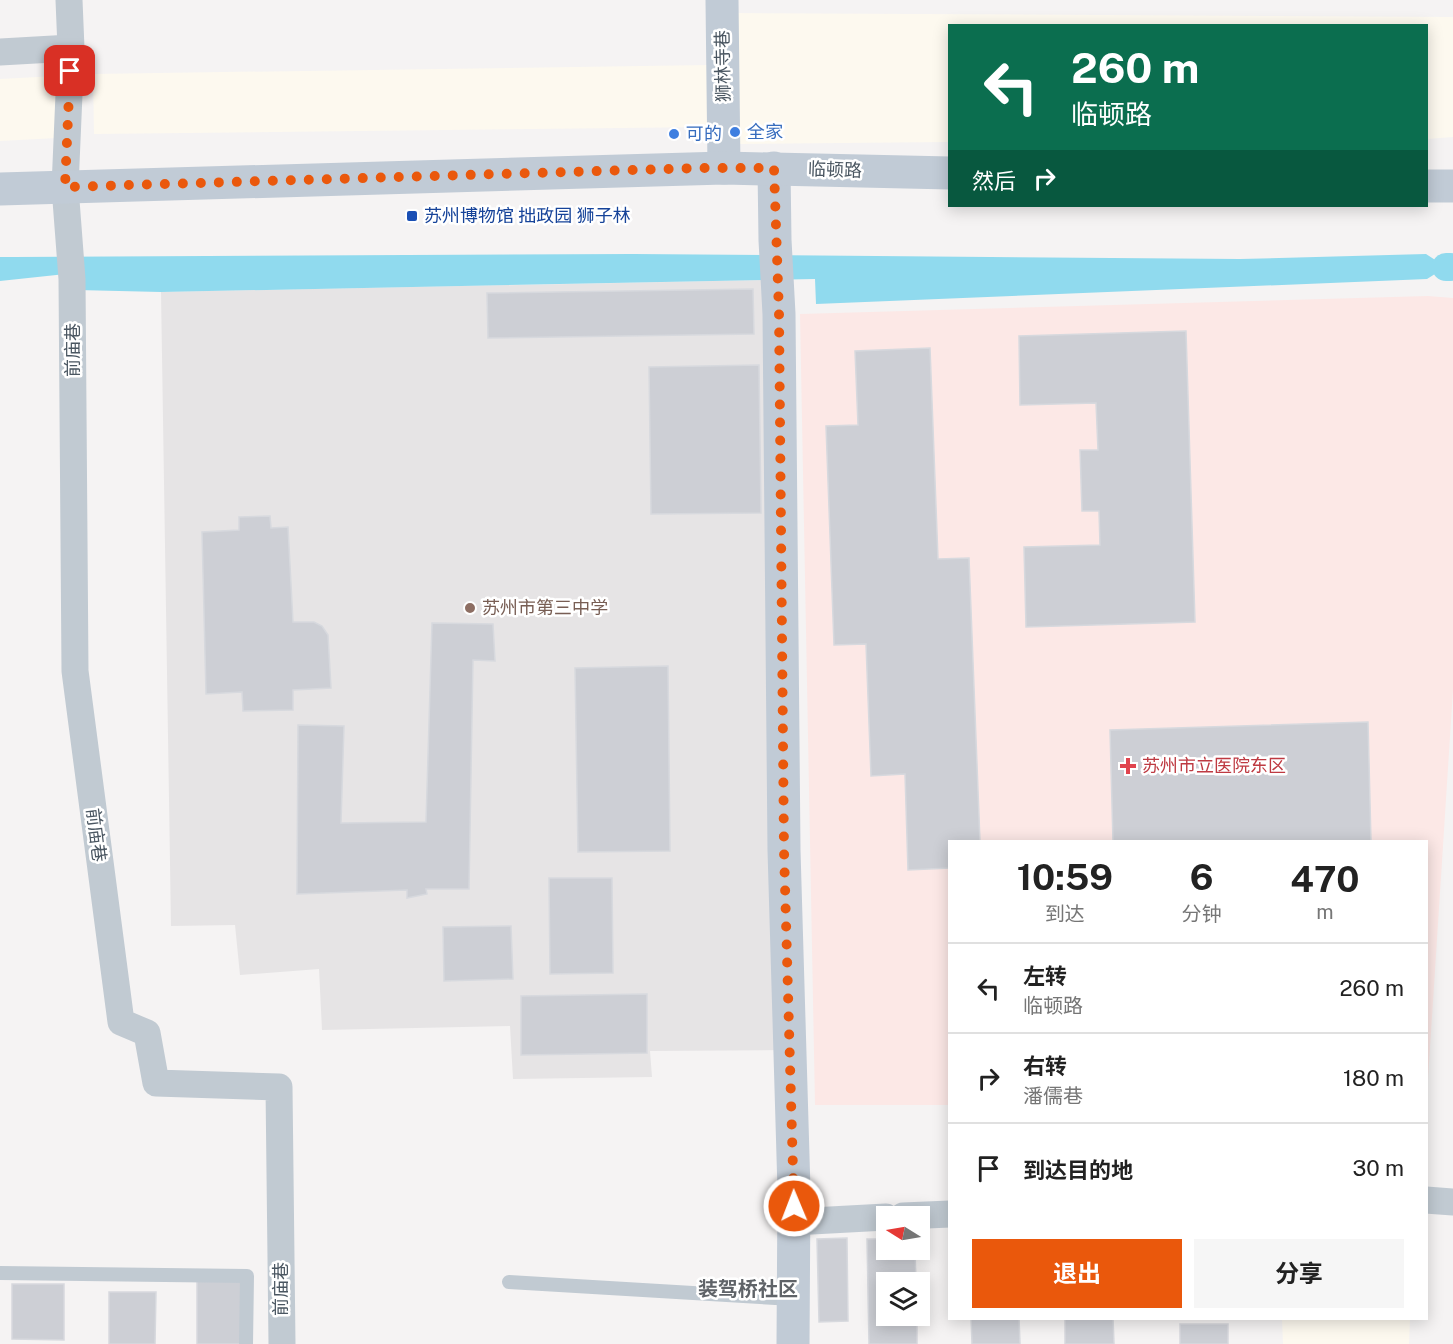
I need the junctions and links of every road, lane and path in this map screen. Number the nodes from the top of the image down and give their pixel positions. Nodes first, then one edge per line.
1 (69, 0) edge
2 (722, 0) edge
3 (71, 48) junction
4 (0, 52) edge
5 (724, 168) junction
6 (774, 168) junction
7 (948, 173) edge
8 (1428, 186) edge
9 (1453, 186) edge
10 (65, 187) junction
11 (0, 189) edge
12 (1428, 1200) edge
13 (1453, 1202) edge
14 (948, 1214) edge
15 (930, 1215) edge
16 (876, 1218) edge
17 (794, 1222) junction
18 (0, 1273) edge
19 (509, 1282) dead end
20 (793, 1299) junction
21 (246, 1344) edge
22 (282, 1344) edge
23 (793, 1344) edge

1 - 3 street, 前庙巷
2 - 5 street, 狮林寺巷
3 - 4 street
3 - 10 street, 前庙巷
5 - 6 street, 临顿路
5 - 10 street, 临顿路
6 - 7 street, 临顿路
6 - 17 street
8 - 9 street
10 - 11 street, 临顿路
10 - 22 street, 前庙巷
12 - 13 street
14 - 15 street
16 - 17 street
17 - 20 street
18 - 21 lane
19 - 20 lane
20 - 23 street

